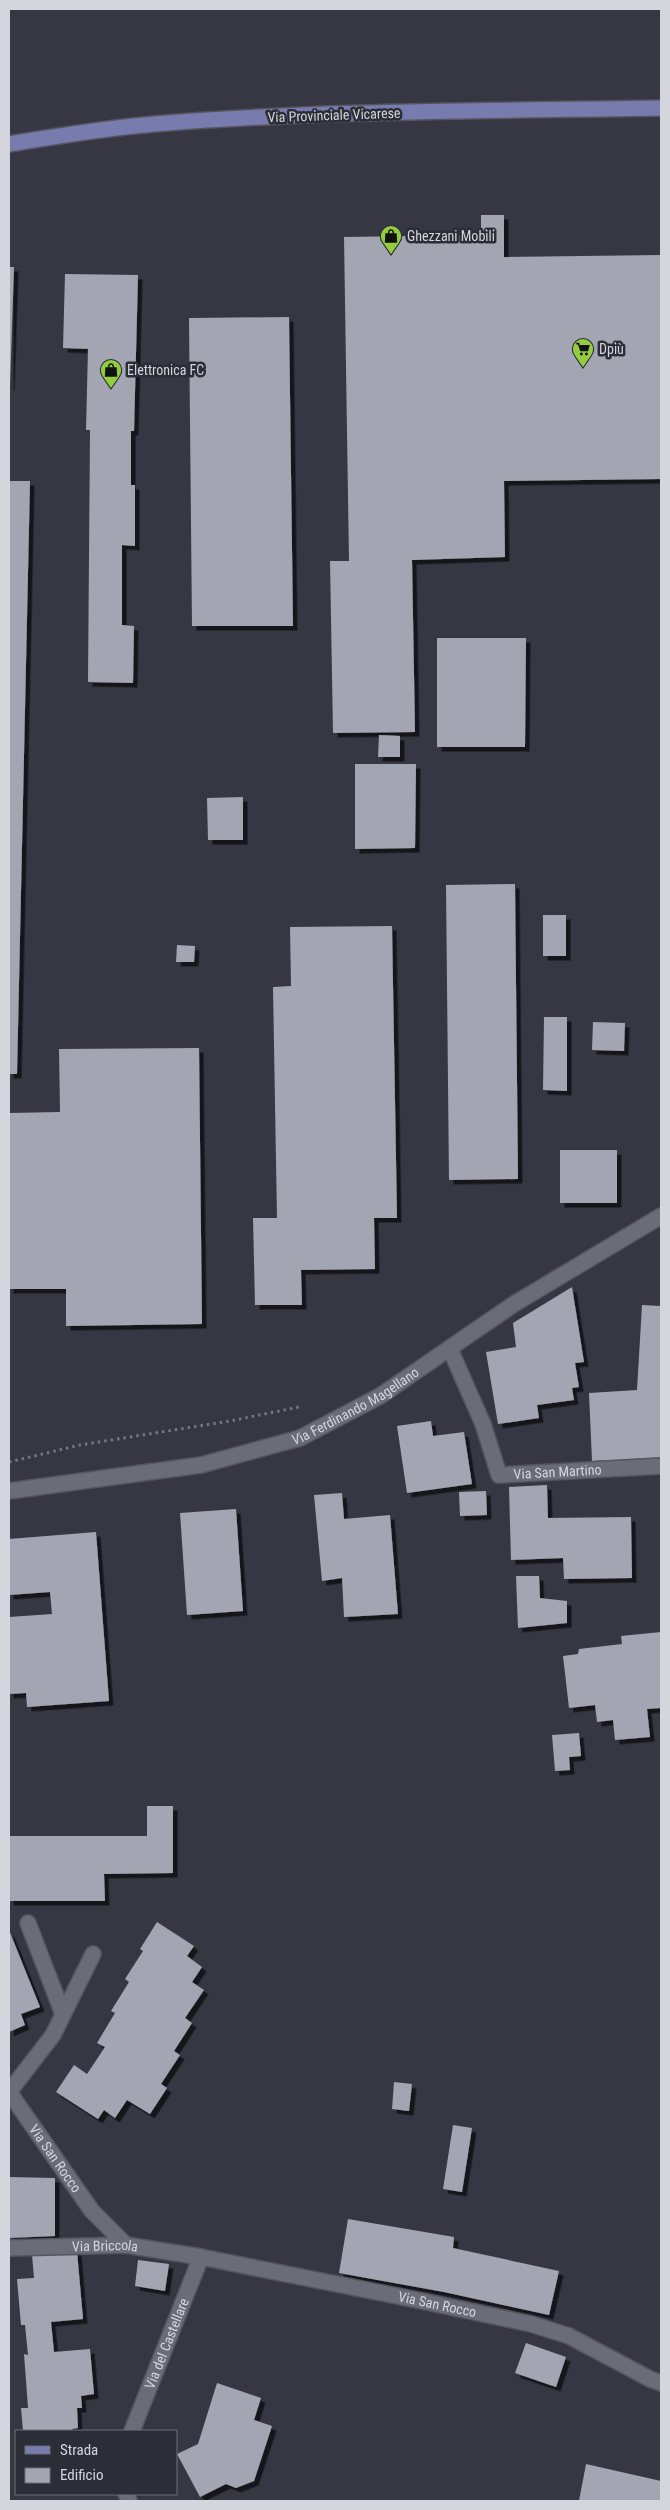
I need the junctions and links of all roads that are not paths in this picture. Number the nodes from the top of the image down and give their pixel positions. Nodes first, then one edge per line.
1 (661, 108) edge
2 (9, 144) edge
3 (661, 1216) edge
4 (450, 1349) junction
5 (661, 1466) edge
6 (9, 1491) edge
7 (28, 1923) dead end
8 (93, 1954) dead end
9 (63, 2014) junction
10 (9, 2092) edge
11 (126, 2245) junction
12 (9, 2248) edge
13 (201, 2257) junction
14 (661, 2383) edge
15 (132, 2430) edge

1 - 2 main road, Via Provinciale Vicarese
3 - 4 street, Via Ferdinando Magellano
4 - 5 street, Via San Martino
4 - 6 street, Via Ferdinando Magellano
7 - 9 street
8 - 9 street, Via San Rocco
9 - 10 street, Via San Rocco
10 - 11 street, Via San Rocco
11 - 12 street, Via Briccola
11 - 13 street, Via Briccola
13 - 14 street, Via San Rocco
13 - 15 street, Via del Castellare

